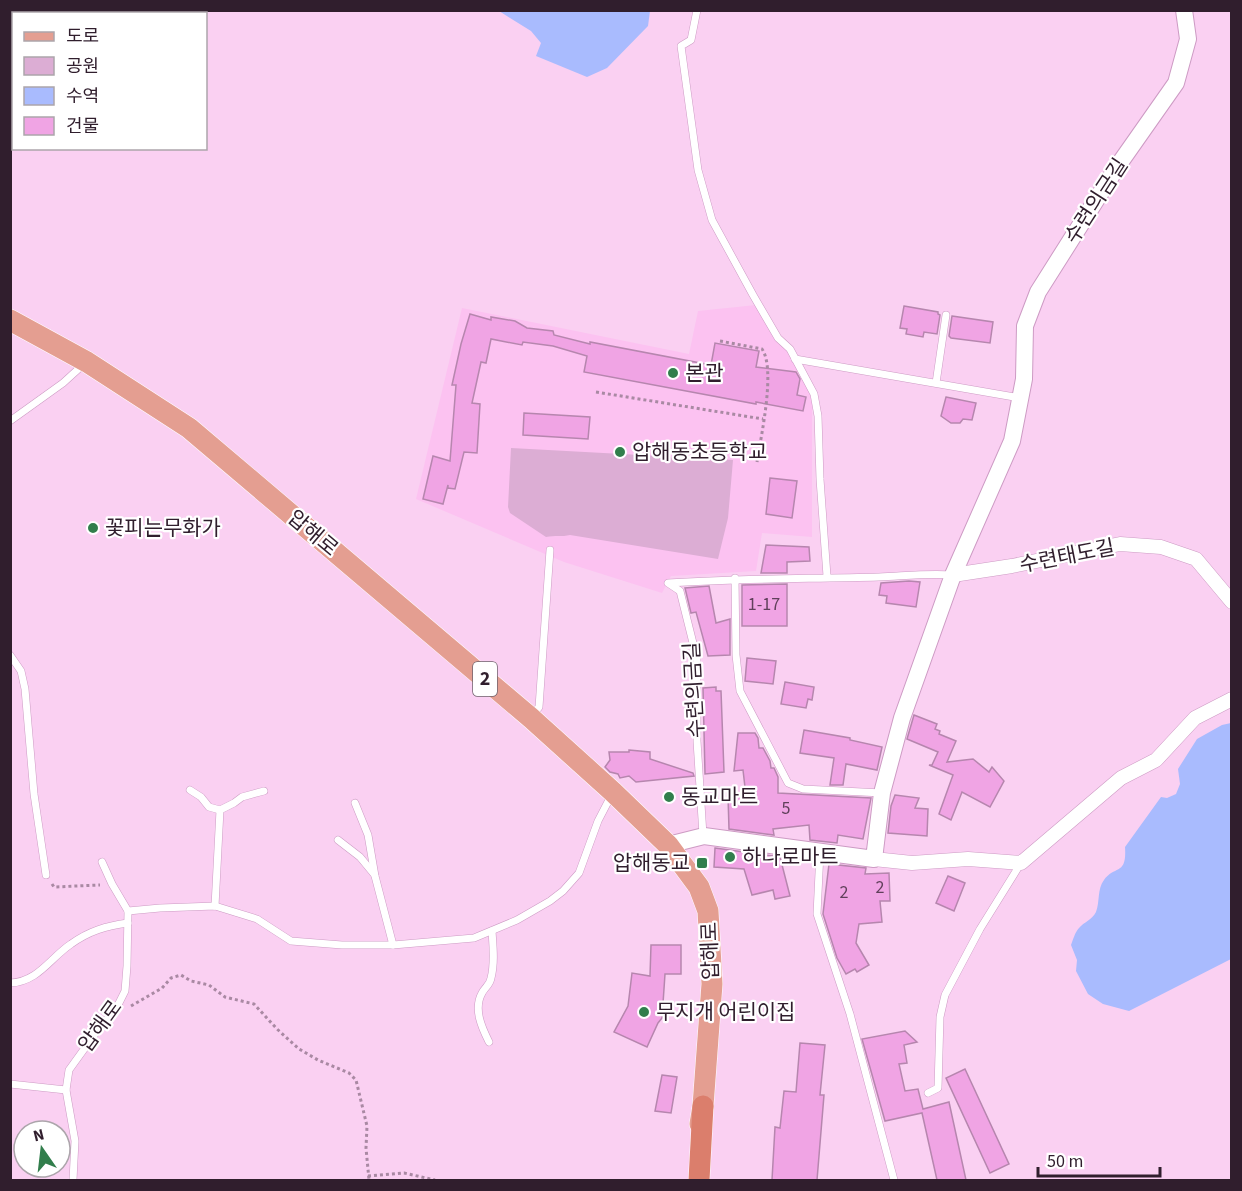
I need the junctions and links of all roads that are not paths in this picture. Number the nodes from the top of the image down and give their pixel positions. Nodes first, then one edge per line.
1 (697, 10) edge
2 (1184, 10) edge
3 (946, 315) dead end
4 (10, 320) edge
5 (795, 359) junction
6 (87, 362) junction
7 (936, 384) junction
8 (1021, 398) junction
9 (10, 421) edge
10 (550, 550) dead end
11 (952, 575) junction
12 (827, 576) junction
13 (735, 578) junction
14 (1232, 602) edge
15 (10, 655) edge
16 (1232, 699) edge
17 (531, 718) junction
18 (189, 790) dead end
19 (264, 791) dead end
20 (614, 792) junction
21 (882, 793) junction
22 (355, 803) dead end
23 (220, 810) junction
24 (704, 836) junction
25 (338, 840) dead end
26 (668, 845) junction
27 (820, 852) junction
28 (874, 859) junction
29 (102, 862) dead end
30 (1022, 863) junction
31 (46, 875) road end
32 (375, 876) junction
33 (215, 906) junction
34 (128, 912) junction
35 (128, 923) junction
36 (492, 931) junction
37 (393, 945) junction
38 (10, 983) edge
39 (489, 1042) dead end
40 (10, 1084) edge
41 (66, 1090) junction
42 (928, 1093) dead end
43 (703, 1106) junction
44 (73, 1180) edge
45 (690, 1180) edge
46 (699, 1180) edge
47 (894, 1180) edge

1 - 5 lane
2 - 8 street, 수련의금길
3 - 7 lane
4 - 6 main road, 압해로 / 2
5 - 7 lane
5 - 12 lane
6 - 9 lane
6 - 17 main road, 압해로 / 2
7 - 8 lane
8 - 11 street, 수련의금길
10 - 17 lane
11 - 12 lane, 수련의금길
11 - 14 street, 수련태도길
11 - 21 street, 수련의금길
12 - 13 lane, 수련의금길
13 - 21 lane, 수련의금길
13 - 24 lane, 수련의금길
15 - 31 lane
16 - 30 street
17 - 20 main road, 압해로 / 2
18 - 23 lane
19 - 23 lane
20 - 26 main road, 압해로 / 2
20 - 36 lane
21 - 28 street, 수련의금길
22 - 32 lane
23 - 33 lane
24 - 26 street
24 - 27 street
25 - 32 lane
26 - 43 main road, 압해로 / 2
27 - 28 street
27 - 47 lane
28 - 30 street
29 - 34 lane, 압해로
30 - 42 lane
32 - 37 lane
33 - 34 lane
33 - 37 lane
34 - 35 lane, 압해로
35 - 38 lane
35 - 41 lane, 압해로
36 - 37 lane
36 - 39 lane
40 - 41 lane
41 - 44 lane, 압해로
43 - 45 main road, 압해로 / 2
43 - 46 highway, 2

